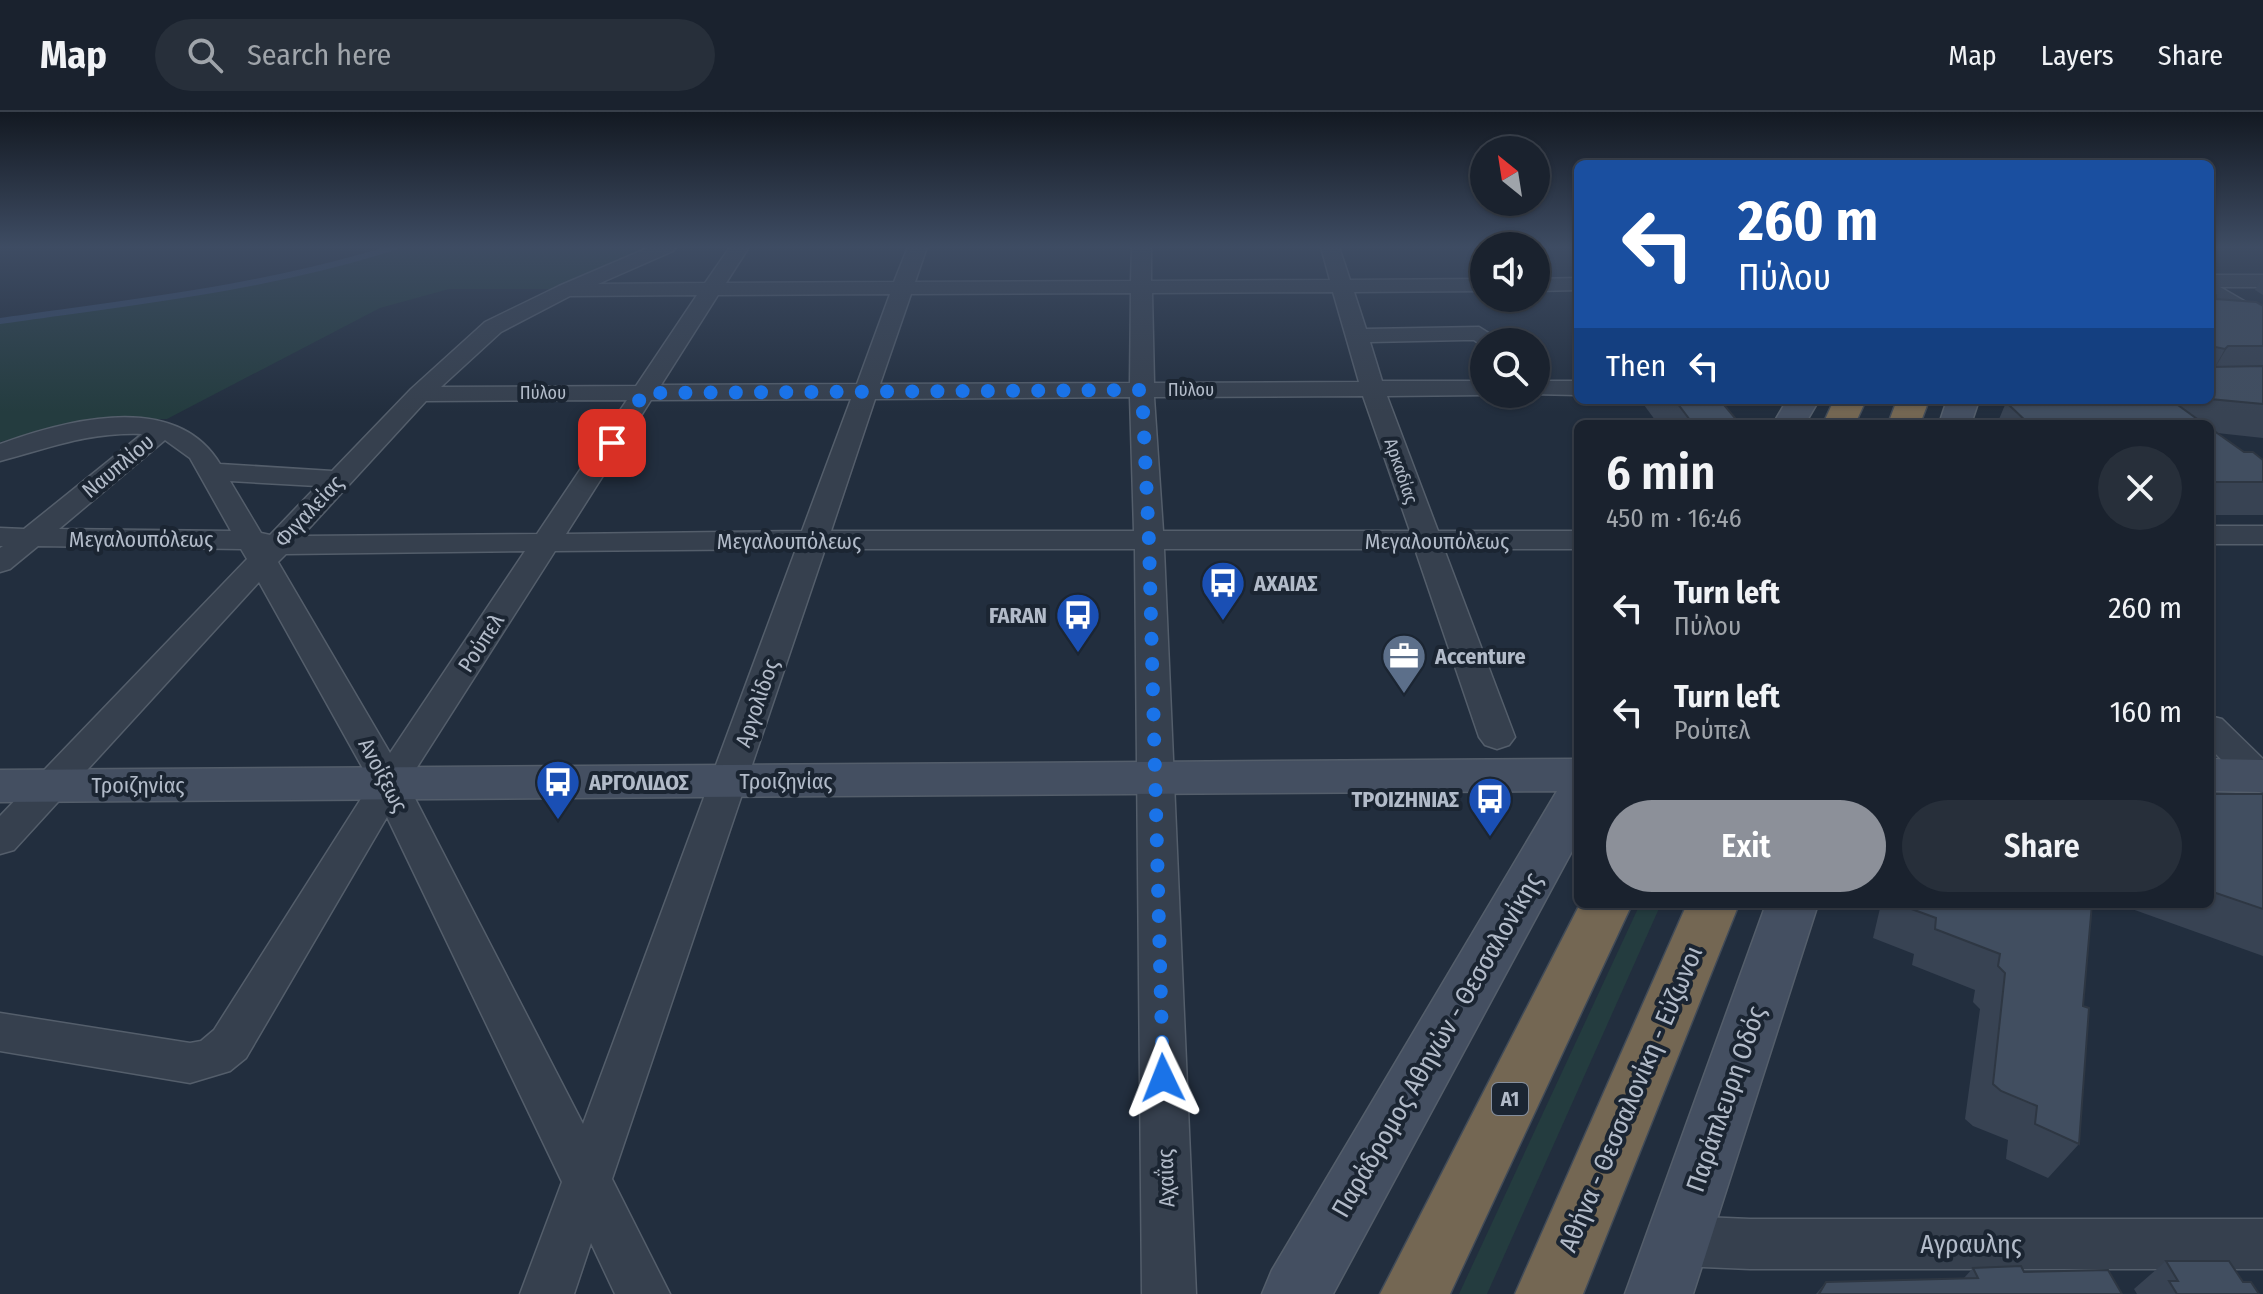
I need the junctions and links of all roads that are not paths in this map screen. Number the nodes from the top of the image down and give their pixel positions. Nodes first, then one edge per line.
1 (542, 302) edge
2 (703, 302) edge
3 (898, 302) edge
4 (1140, 302) edge
5 (1347, 302) edge
6 (2231, 302) edge
7 (2263, 321) edge
8 (1470, 333) edge
9 (1359, 336) junction
10 (1470, 388) edge
11 (1550, 388) edge
12 (1574, 388) edge
13 (1373, 389) junction
14 (1142, 390) junction
15 (867, 392) junction
16 (644, 393) junction
17 (419, 394) junction
18 (161, 431) junction
19 (0, 453) edge
20 (214, 472) junction
21 (339, 479) junction
22 (2214, 535) edge
23 (2263, 535) edge
24 (0, 537) edge
25 (31, 538) junction
26 (814, 540) junction
27 (1574, 540) edge
28 (1426, 541) junction
29 (1149, 542) junction
30 (547, 543) junction
31 (263, 549) junction
32 (0, 563) edge
33 (2214, 731) edge
34 (1497, 737) dead end
35 (2214, 775) edge
36 (2262, 777) edge
37 (1154, 778) junction
38 (729, 781) junction
39 (389, 783) junction
40 (0, 786) edge
41 (50, 786) junction
42 (1574, 786) edge
43 (1574, 788) edge
44 (0, 840) edge
45 (1604, 908) edge
46 (1711, 908) edge
47 (1791, 908) edge
48 (0, 1032) edge
49 (588, 1182) junction
50 (2263, 1244) edge
51 (1667, 1279) edge
52 (547, 1294) edge
53 (643, 1294) edge
54 (1169, 1294) edge
55 (1296, 1294) edge
56 (1414, 1294) edge
57 (1549, 1294) edge

1 - 17 street, Φιγαλείας
2 - 16 street, Ρούπελ
3 - 15 street, Αργολίδος
4 - 14 street, Αχαΐας
5 - 9 street, Αρκαδίας
6 - 7 street
8 - 9 street
9 - 13 street, Αρκαδίας
10 - 13 street, Πύλου
11 - 12 street
13 - 14 street, Πύλου
13 - 28 street, Αρκαδίας
14 - 15 street, Πύλου
14 - 29 street, Αχαΐας
15 - 16 street, Πύλου
15 - 26 street, Αργολίδος
16 - 17 street, Πύλου
16 - 30 street, Ρούπελ
17 - 21 street, Φιγαλείας
18 - 19 street, Ανοίξεως
18 - 20 street, Ανοίξεως
18 - 25 street, Ναυπλίου
20 - 21 street
20 - 31 street, Ανοίξεως
21 - 31 street, Φιγαλείας
22 - 23 street
24 - 25 street, Μεγαλουπόλεως
25 - 31 street, Μεγαλουπόλεως
25 - 32 street, Ναυπλίου
26 - 29 street, Μεγαλουπόλεως
26 - 30 street, Μεγαλουπόλεως
26 - 38 street, Αργολίδος
27 - 28 street, Μεγαλουπόλεως
28 - 29 street, Μεγαλουπόλεως
28 - 34 street, Αρκαδίας
29 - 37 street, Αχαΐας
30 - 31 street, Μεγαλουπόλεως
30 - 39 street, Ρούπελ
31 - 39 street, Ανοίξεως
31 - 41 street, Φιγαλείας
33 - 36 street
35 - 36 street
37 - 38 street, Τροιζηνίας
37 - 42 street, Τροιζηνίας
37 - 54 street, Αχαΐας
38 - 39 street, Τροιζηνίας
38 - 49 street, Αργολίδος
39 - 41 street, Τροιζηνίας
39 - 48 street, Ρούπελ
39 - 49 street, Ανοίξεως
40 - 41 street, Τροιζηνίας
41 - 44 street, Φιγαλείας
43 - 55 street, Παράδρομος Αθηνών - Θεσσαλονίκης
45 - 56 highway, Α1
46 - 57 highway, Αθήνα - Θεσσαλονίκη - Εύζωνοι
47 - 51 street, Παράπλευρη Οδός
49 - 52 street, Αργολίδος
49 - 53 street, Ανοίξεως
50 - 51 street, Αγραυλης

